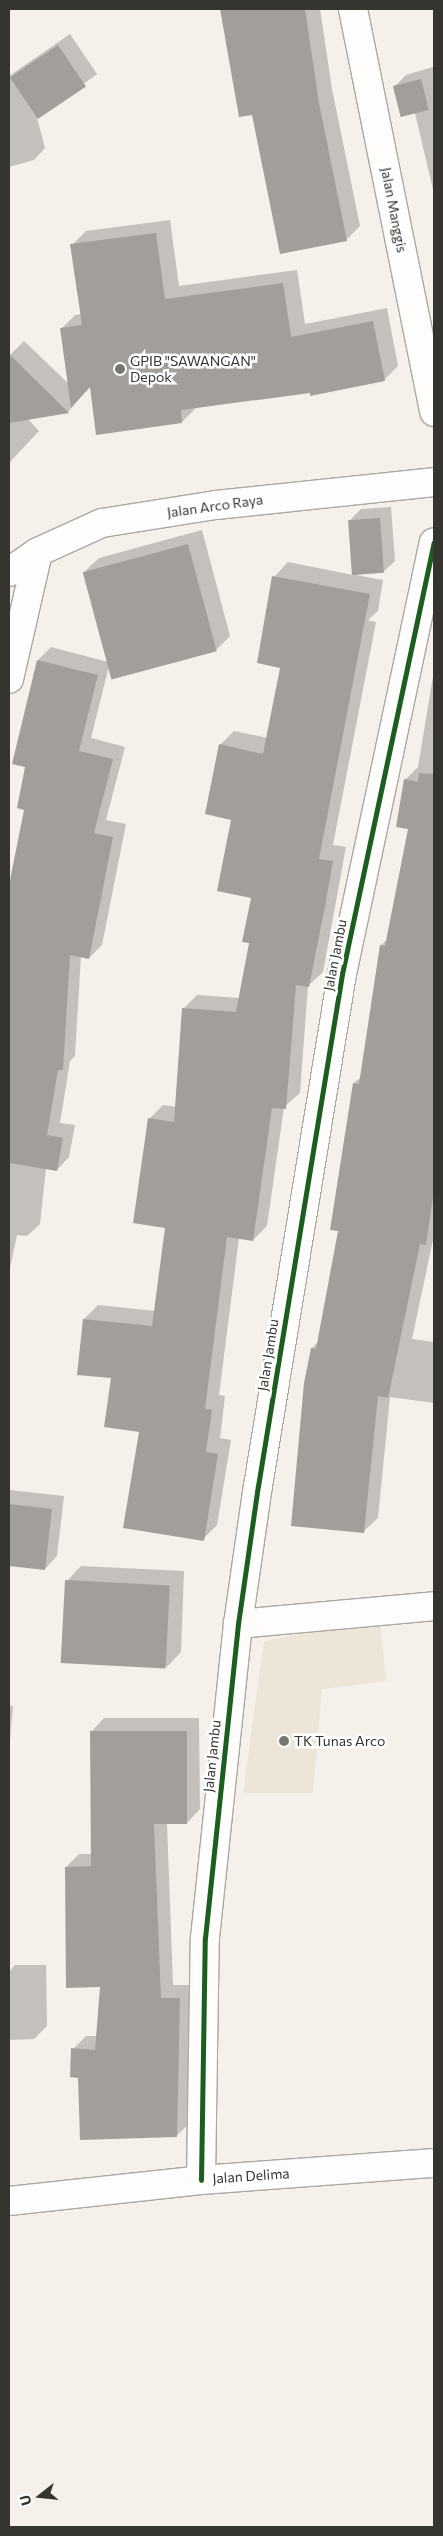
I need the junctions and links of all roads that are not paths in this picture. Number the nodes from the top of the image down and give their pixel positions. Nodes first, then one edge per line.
1 (353, 9) edge
2 (434, 412) edge
3 (434, 482) edge
4 (434, 543) edge
5 (38, 552) junction
6 (9, 572) edge
7 (9, 679) edge
8 (434, 1606) edge
9 (238, 1624) junction
10 (434, 2163) edge
11 (200, 2180) junction
12 (9, 2201) edge

1 - 2 street, Jalan Manggis
3 - 5 street, Jalan Arco Raya
4 - 9 street, Jalan Jambu
5 - 6 street, Jalan Arco Raya
5 - 7 street
8 - 9 street
9 - 11 street, Jalan Jambu
10 - 11 street, Jalan Delima
11 - 12 street, Jalan Delima

